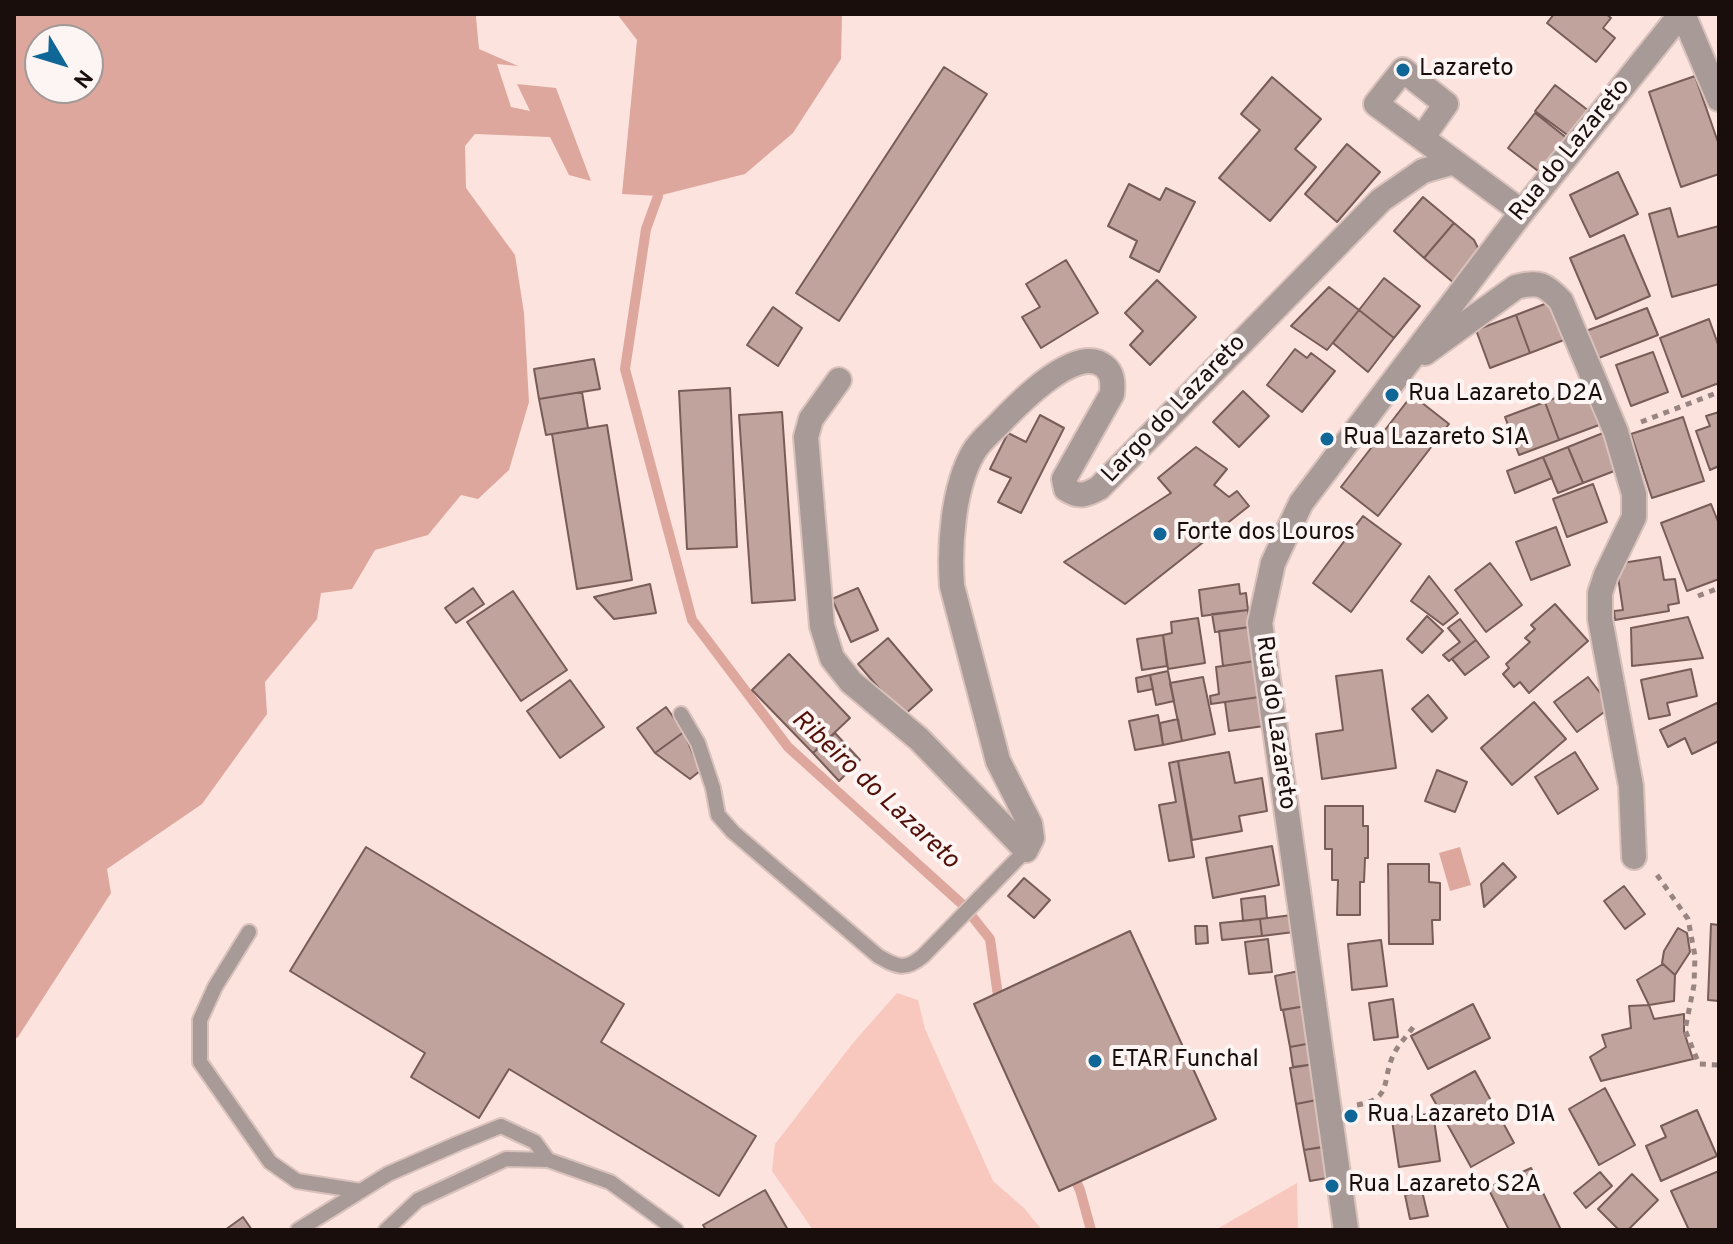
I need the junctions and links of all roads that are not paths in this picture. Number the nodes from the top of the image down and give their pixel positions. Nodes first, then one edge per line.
1 (1682, 14) edge
2 (1719, 99) edge
3 (1422, 138) dead end
4 (1454, 162) junction
5 (1522, 212) junction
6 (1401, 371) junction
7 (839, 380) dead end
8 (681, 714) dead end
9 (1026, 850) junction
10 (1642, 862) road end
11 (249, 932) dead end
12 (548, 1160) junction
13 (361, 1191) junction
14 (298, 1230) edge
15 (386, 1230) edge
16 (676, 1230) edge
17 (1346, 1230) edge

1 - 2 street
1 - 5 street, Rua do Lazareto
3 - 4 street
4 - 5 street
4 - 9 street, Largo do Lazareto
5 - 6 street, Rua do Lazareto
6 - 10 street
6 - 17 street, Rua do Lazareto
7 - 9 street
8 - 9 lane
11 - 13 lane
12 - 13 lane
12 - 15 lane
12 - 16 lane
13 - 14 lane

